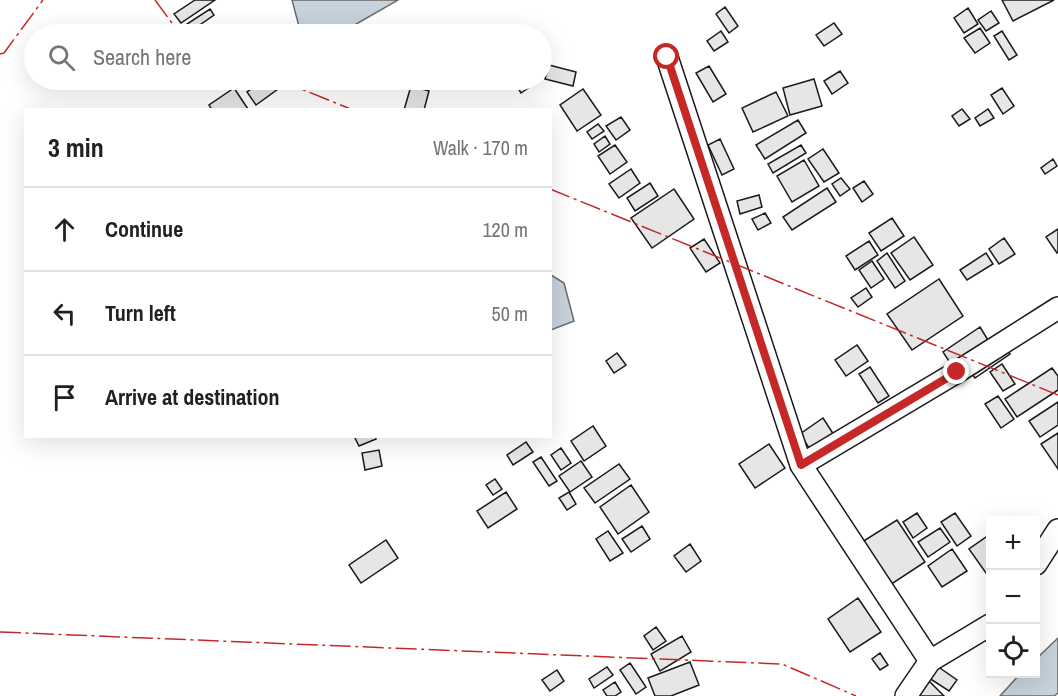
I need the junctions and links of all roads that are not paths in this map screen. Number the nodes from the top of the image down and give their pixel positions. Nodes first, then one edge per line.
1 (667, 57) dead end
2 (1058, 308) edge
3 (801, 465) junction
4 (1058, 530) edge
5 (1040, 557) edge
6 (986, 627) edge
7 (930, 661) junction
8 (906, 696) edge

1 - 3 street
2 - 3 street
3 - 7 street
4 - 5 street
6 - 7 street
7 - 8 street

